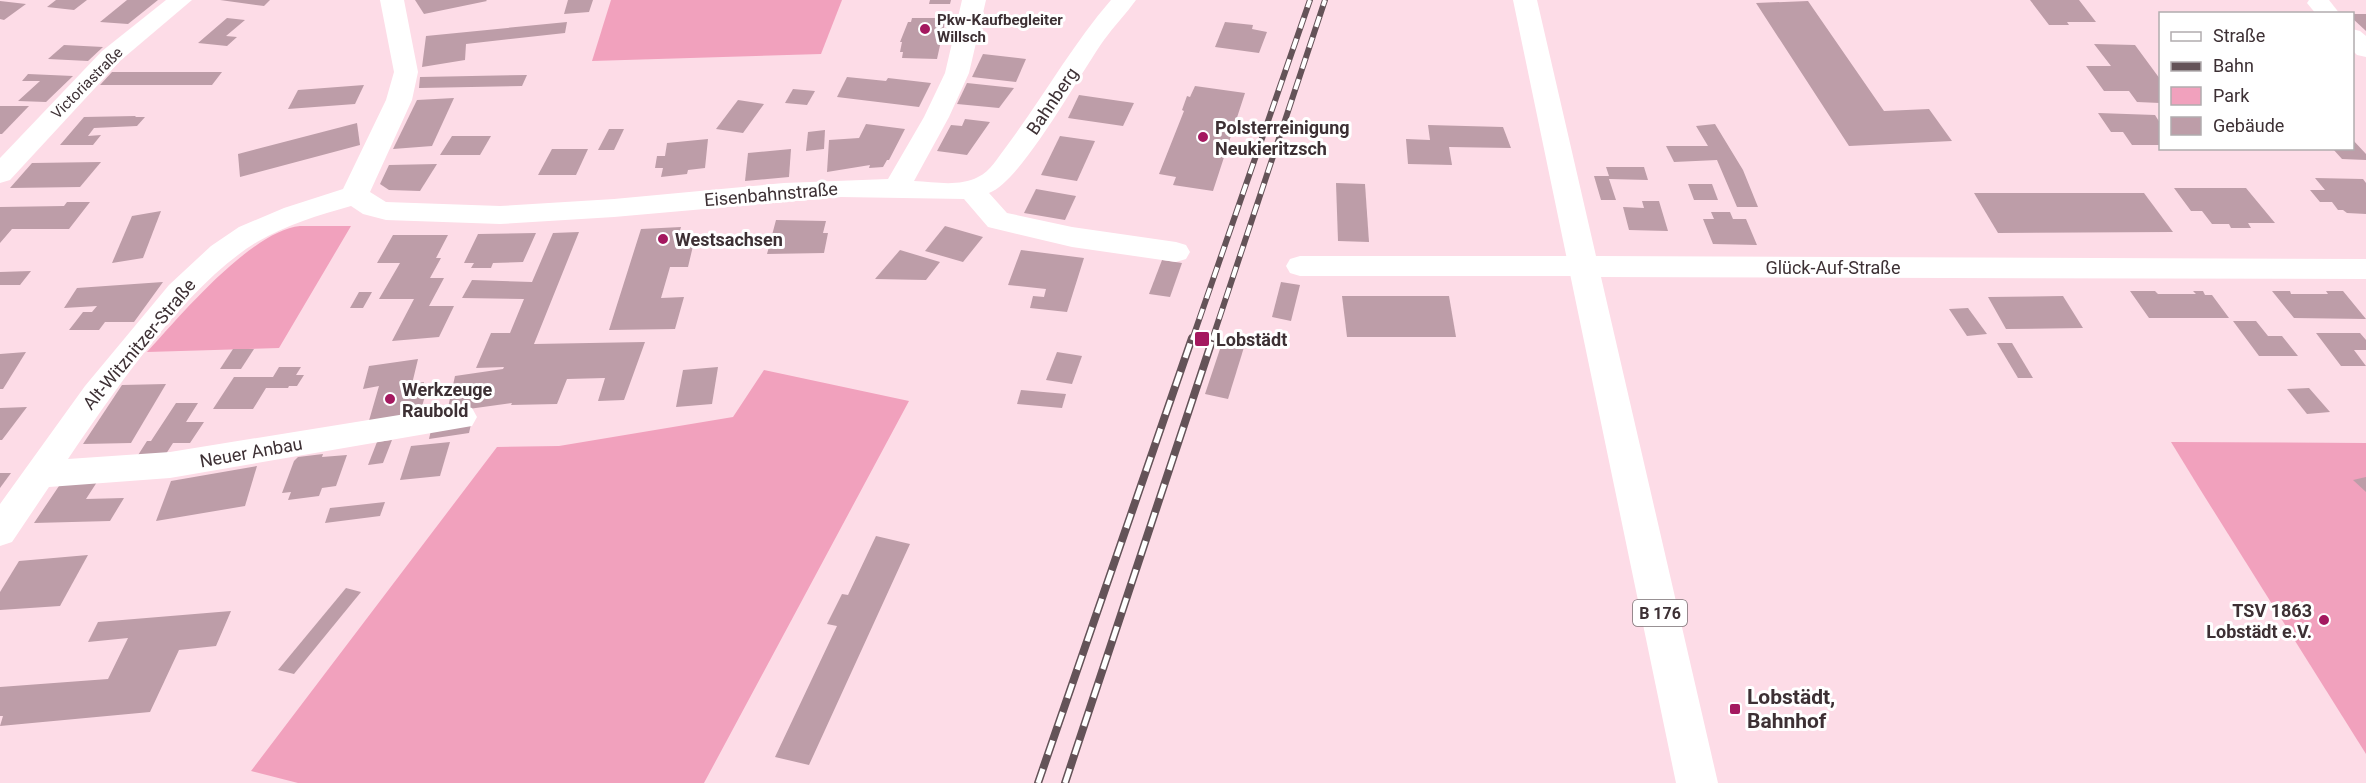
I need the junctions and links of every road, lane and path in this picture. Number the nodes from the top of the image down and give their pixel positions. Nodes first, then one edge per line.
1 (180, 0) edge
2 (392, 0) edge
3 (974, 0) edge
4 (1124, 0) edge
5 (1525, 0) edge
6 (2354, 38) edge
7 (2366, 50) edge
8 (0, 174) edge
9 (896, 189) junction
10 (971, 190) junction
11 (355, 195) junction
12 (1176, 252) dead end
13 (1300, 266) dead end
14 (1583, 266) junction
15 (2366, 268) edge
16 (461, 417) dead end
17 (39, 474) junction
18 (0, 532) edge
19 (1697, 783) edge

1 - 8 street, Victoriastraße
2 - 11 street
3 - 9 street
4 - 10 street, Bahnberg
5 - 14 main road, B 176
6 - 7 street
9 - 10 street, Eisenbahnstraße
9 - 11 street, Eisenbahnstraße
10 - 12 street
11 - 17 street, Alt-Witznitzer-Straße
13 - 14 street, Glück-Auf-Straße
14 - 15 main road, Glück-Auf-Straße
14 - 19 main road, B 176
16 - 17 street, Neuer Anbau
17 - 18 street, Alt-Witznitzer-Straße

